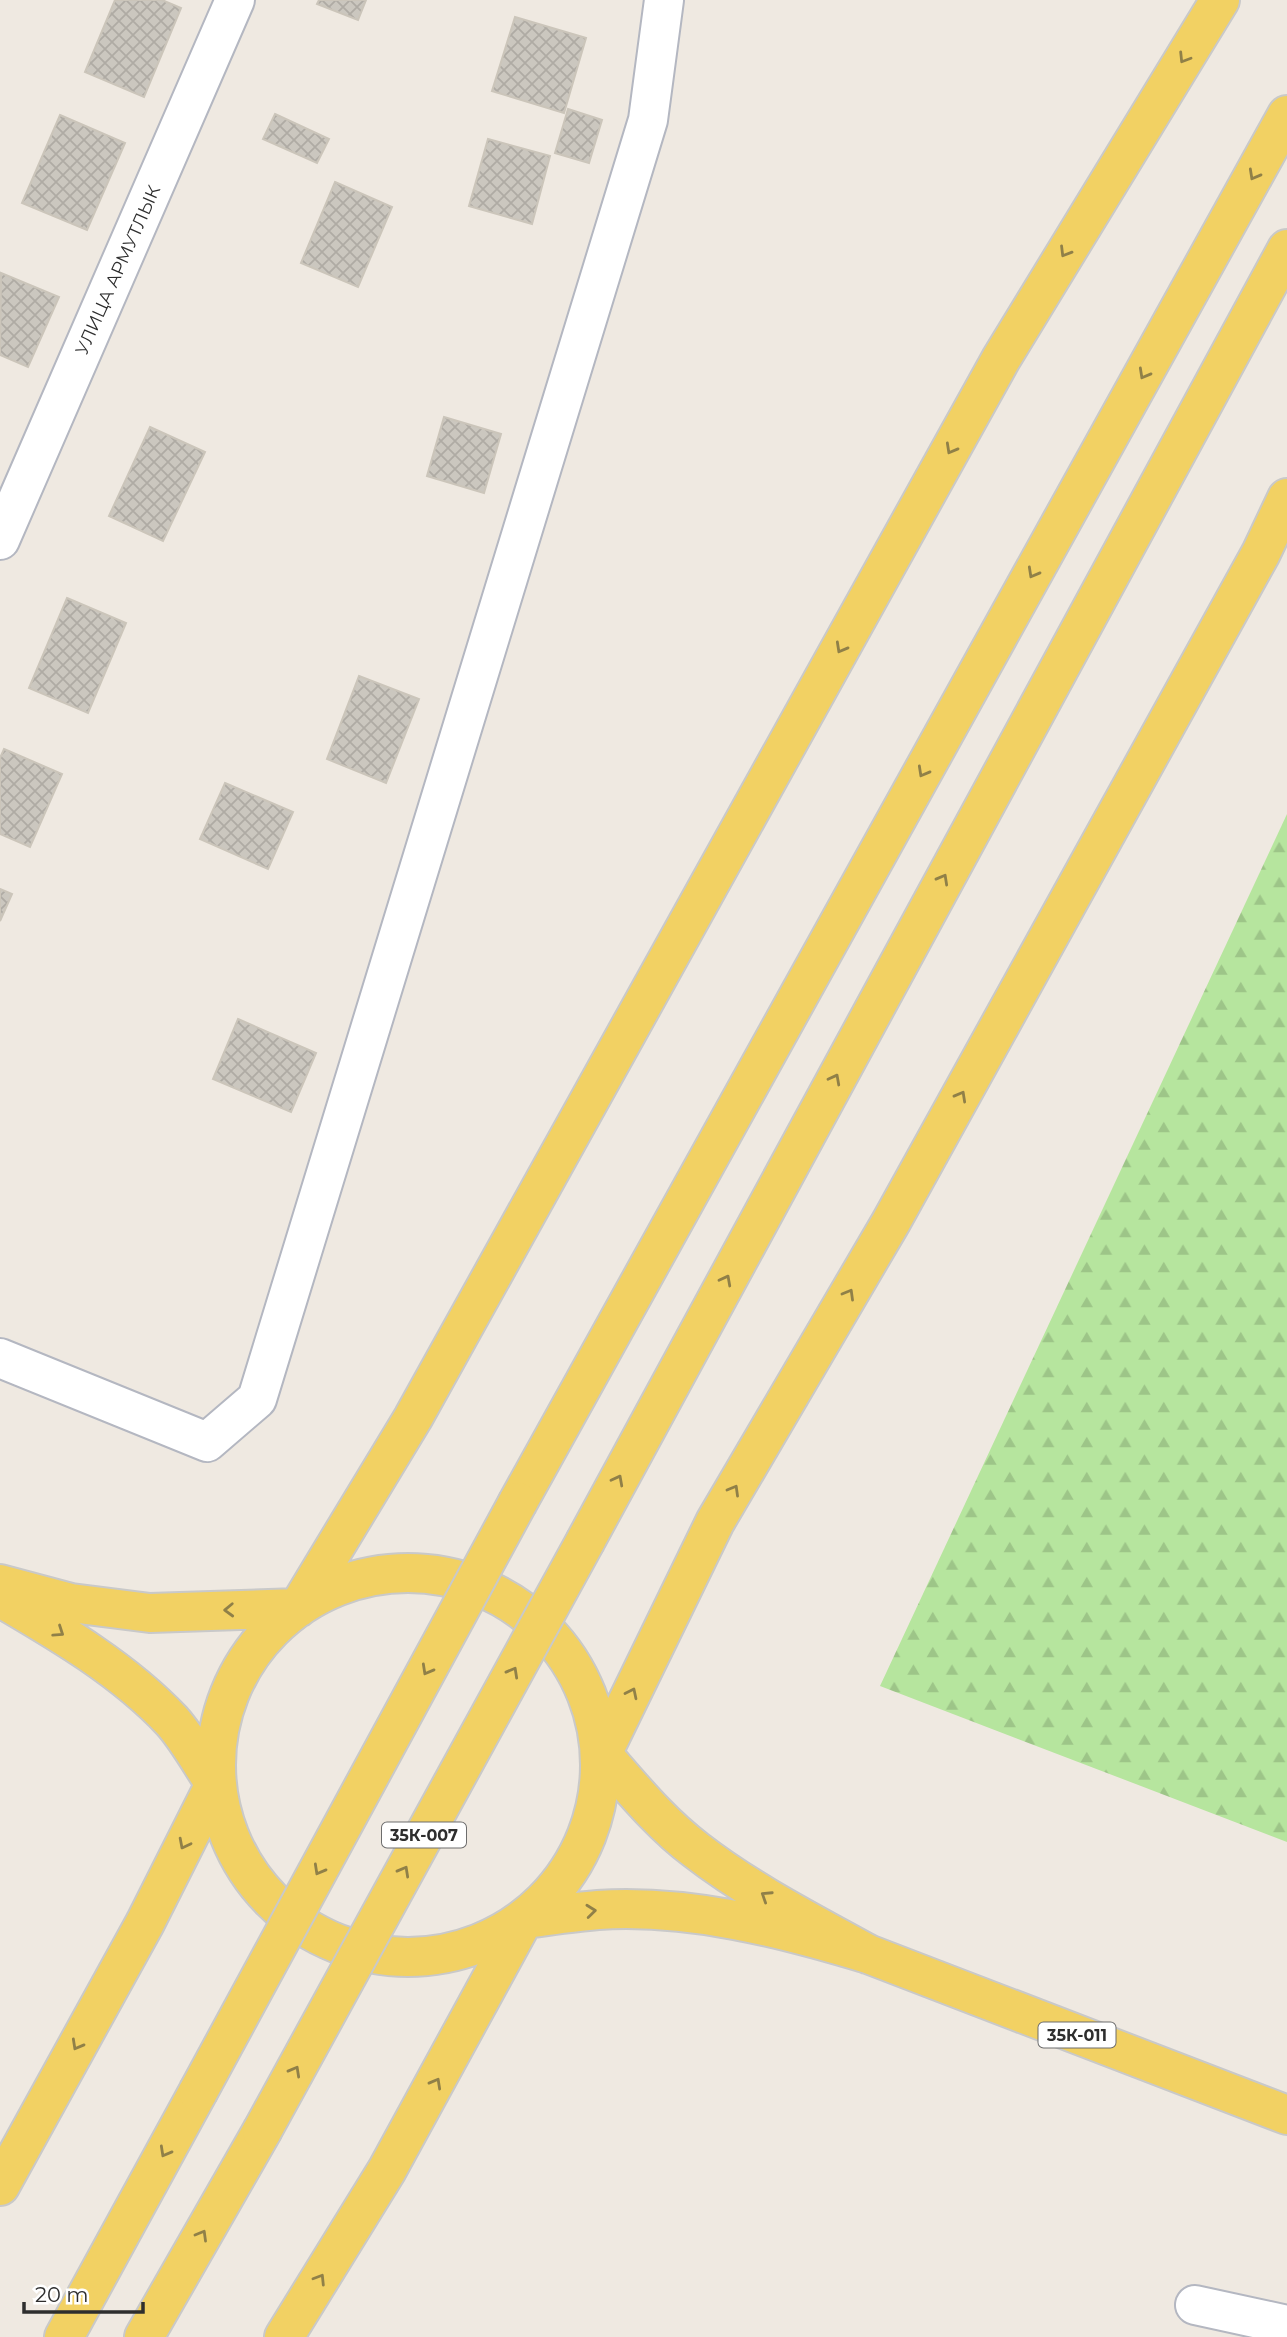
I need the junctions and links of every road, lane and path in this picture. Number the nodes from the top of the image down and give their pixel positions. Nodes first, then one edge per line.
1 (235, 0) edge
2 (664, 0) edge
3 (1220, 0) edge
4 (1287, 115) edge
5 (1287, 249) edge
6 (1287, 498) edge
7 (0, 540) edge
8 (0, 1357) edge
9 (0, 1584) edge
10 (0, 1598) edge
11 (298, 1608) junction
12 (601, 1754) junction
13 (215, 1784) junction
14 (524, 1919) junction
15 (868, 1954) junction
16 (1287, 2115) edge
17 (0, 2186) edge
18 (1195, 2305) dead end
19 (1287, 2325) edge
20 (64, 2337) edge
21 (144, 2337) edge
22 (284, 2337) edge

1 - 7 street, УЛИЦА АРМУТЛЫК
2 - 8 street
3 -> 11 main road
4 -> 20 main road, bridge
21 -> 5 main road, 35К-007, bridge
12 -> 6 main road
11 -> 9 main road
10 -> 13 main road
11 - 12 main road
11 - 13 main road
12 - 14 main road
15 -> 12 main road, 35К-011
13 - 14 main road
13 -> 17 main road
14 -> 15 main road
22 -> 14 main road
15 - 16 main road, 35К-011
18 - 19 street

